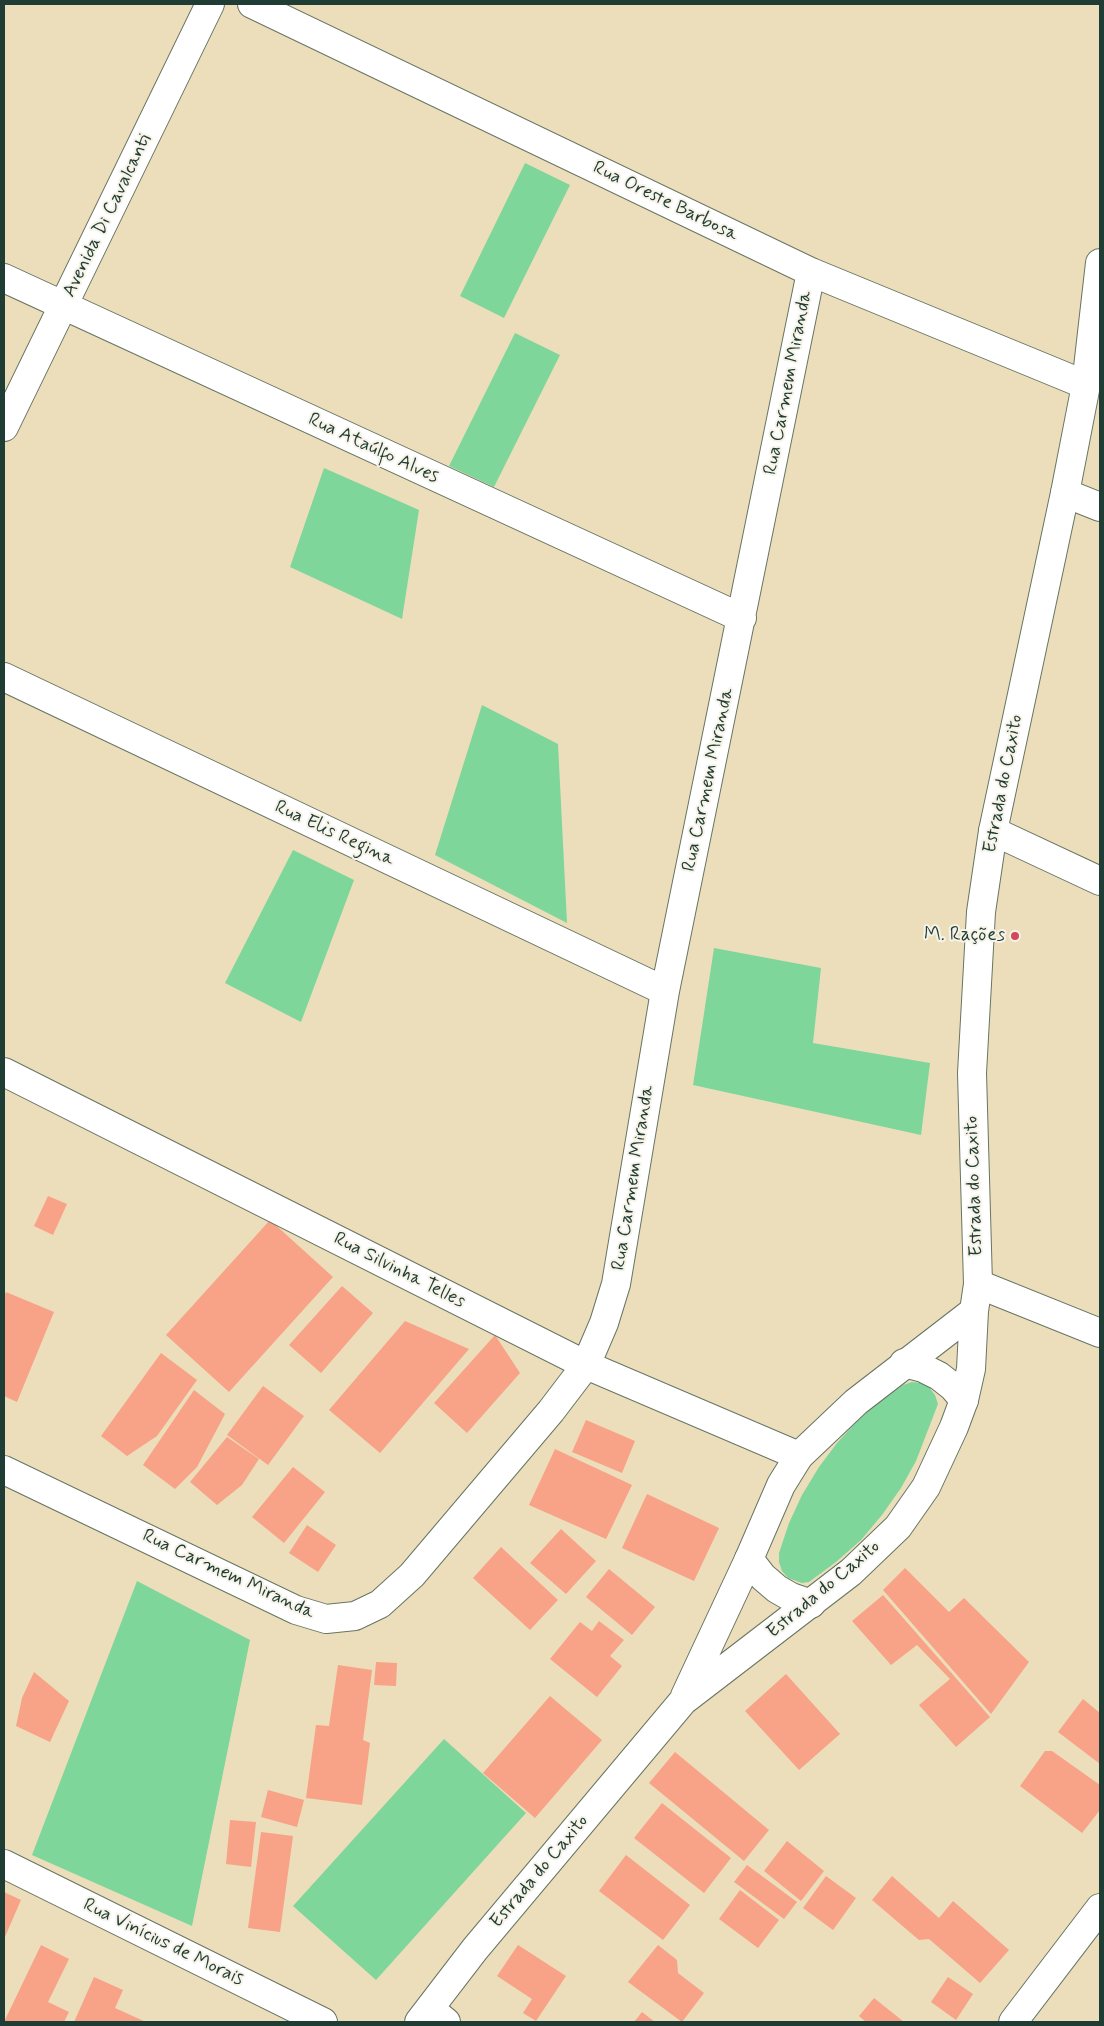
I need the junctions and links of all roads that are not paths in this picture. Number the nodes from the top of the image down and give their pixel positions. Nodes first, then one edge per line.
1 (210, 4) edge
2 (252, 4) edge
3 (286, 11) edge
4 (1100, 263) edge
5 (811, 272) junction
6 (4, 278) edge
7 (64, 307) junction
8 (1086, 384) junction
9 (4, 427) edge
10 (1065, 493) junction
11 (1100, 507) edge
12 (742, 618) junction
13 (4, 677) edge
14 (993, 831) junction
15 (1100, 881) edge
16 (665, 991) junction
17 (4, 1072) edge
18 (978, 1284) junction
19 (974, 1311) junction
20 (1100, 1333) edge
21 (904, 1363) junction
22 (586, 1366) junction
23 (964, 1400) junction
24 (799, 1456) junction
25 (4, 1470) edge
26 (749, 1559) junction
27 (811, 1604) junction
28 (682, 1701) junction
29 (4, 1864) edge
30 (1100, 1908) edge
31 (432, 2018) edge
32 (323, 2022) edge
33 (1013, 2022) edge

1 - 7 street, Avenida Di Cavalcanti
2 - 3 street, Rua Oreste Barbosa
3 - 5 street, Rua Oreste Barbosa
4 - 8 street, Estrada do Caxito
5 - 8 street, Rua Oreste Barbosa
5 - 12 street, Rua Carmem Miranda
6 - 7 street, Rua Ataúlfo Alves
7 - 9 street, Avenida Di Cavalcanti
7 - 12 street, Rua Ataúlfo Alves
8 - 10 street, Estrada do Caxito
10 - 11 street
10 - 14 street, Estrada do Caxito
12 - 16 street, Rua Carmem Miranda
13 - 16 street, Rua Elis Regina
14 - 15 street
14 - 18 street, Estrada do Caxito
16 - 22 street, Rua Carmem Miranda
17 - 22 street, Rua Silvinha Telles
18 - 19 street, Estrada do Caxito
18 - 20 street
19 - 21 street, Estrada do Caxito
19 - 23 street, Estrada do Caxito
21 - 23 street
21 - 24 street, Estrada do Caxito
22 - 24 street, Rua Silvinha Telles
22 - 25 street, Rua Carmem Miranda
23 - 27 street, Estrada do Caxito
24 - 26 street, Estrada do Caxito
26 - 27 street
26 - 28 street, Estrada do Caxito
27 - 28 street, Estrada do Caxito
28 - 31 street, Estrada do Caxito
29 - 32 street, Rua Vinícius de Morais
30 - 33 street

